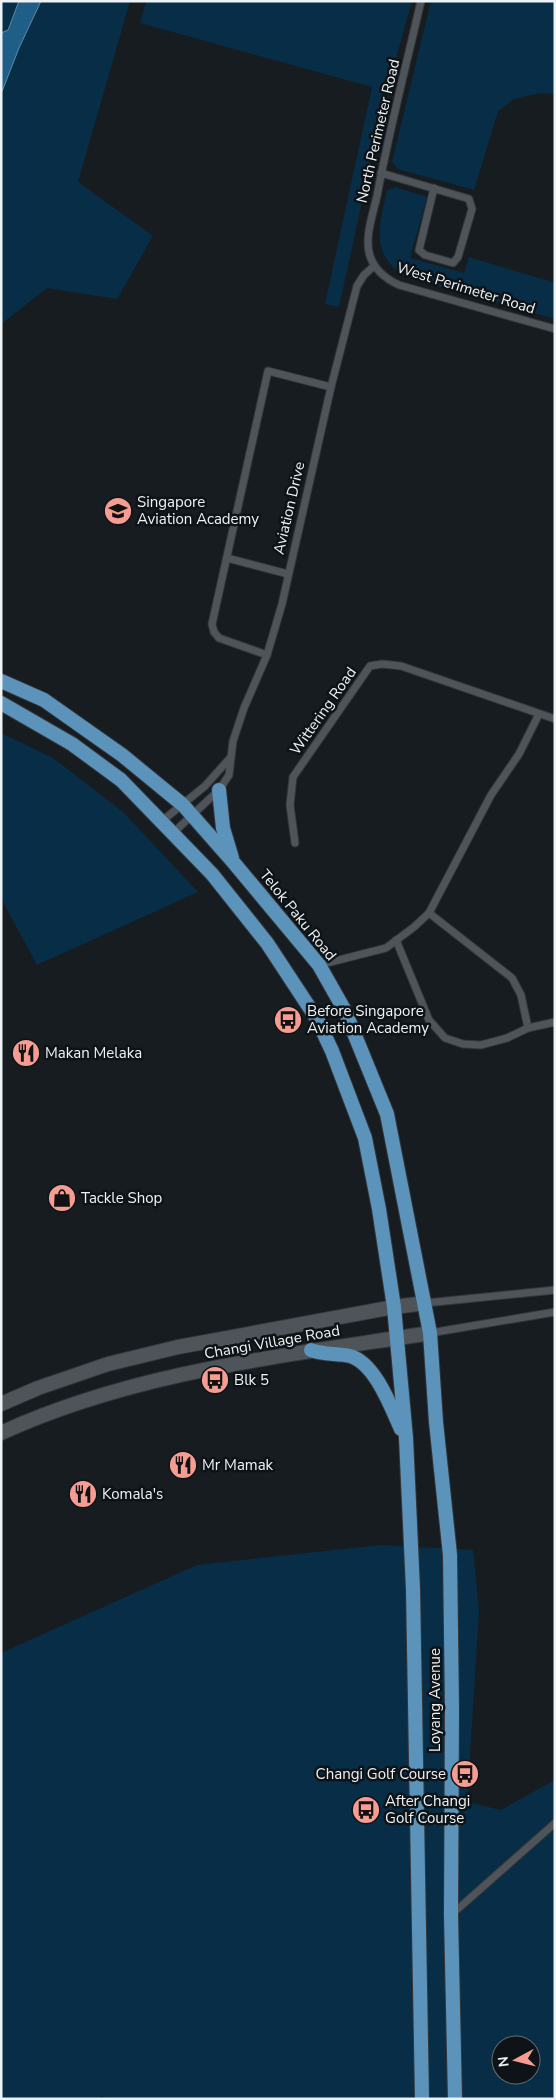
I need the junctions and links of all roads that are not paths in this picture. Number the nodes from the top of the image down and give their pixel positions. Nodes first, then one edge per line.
1 (421, 1) edge
2 (381, 173) junction
3 (434, 188) junction
4 (374, 266) junction
5 (555, 329) edge
6 (331, 387) junction
7 (227, 558) junction
8 (288, 574) junction
9 (267, 655) junction
10 (1, 681) edge
11 (1, 703) edge
12 (539, 714) junction
13 (555, 719) edge
14 (230, 758) junction
15 (219, 790) junction
16 (183, 806) junction
17 (193, 817) junction
18 (162, 822) junction
19 (173, 833) junction
20 (295, 843) dead end
21 (234, 863) junction
22 (429, 913) junction
23 (396, 940) junction
24 (320, 965) junction
25 (555, 1022) edge
26 (528, 1028) junction
27 (555, 1290) edge
28 (426, 1303) junction
29 (394, 1307) junction
30 (555, 1312) edge
31 (430, 1333) junction
32 (397, 1338) junction
33 (311, 1350) junction
34 (1, 1404) edge
35 (1, 1433) edge
36 (406, 1438) junction
37 (555, 1823) edge
38 (451, 1915) junction
39 (422, 2099) edge
40 (455, 2099) edge

1 - 2 lane, North Perimeter Road
2 - 3 lane
2 - 4 lane, North Perimeter Road
3 - 3 lane
4 - 5 lane, West Perimeter Road
4 - 6 lane, Aviation Drive
6 - 7 lane
6 - 8 lane, Aviation Drive
7 - 8 lane
7 - 9 lane
8 - 9 lane, Aviation Drive
9 - 14 lane, Aviation Drive
10 - 16 main road, Telok Paku Road
11 - 18 main road
12 - 13 lane, Wittering Road
12 - 20 lane, Wittering Road
12 - 22 lane
14 - 15 lane, Aviation Drive
14 - 16 lane, Aviation Drive
15 - 17 lane, Aviation Drive
15 - 21 main road
16 - 17 main road, Telok Paku Road
16 - 18 lane, Aviation Drive
17 - 19 lane, Aviation Drive
17 - 21 main road, Telok Paku Road
18 - 19 main road
19 - 29 main road
21 - 24 main road, Telok Paku Road
22 - 23 lane
22 - 26 lane
23 - 24 lane
23 - 26 lane
24 - 28 main road, Telok Paku Road
25 - 26 lane
27 - 28 lane, Changi Village Road
28 - 29 street, Changi Village Road
28 - 31 main road, Loyang Avenue
29 - 32 main road, Loyang Avenue
29 - 34 street, Changi Village Road
30 - 31 lane, Changi Village Road
31 - 32 street, Changi Village Road
31 - 38 main road, Loyang Avenue
32 - 33 street, Changi Village Road
32 - 36 main road, Loyang Avenue
33 - 35 street, Changi Village Road
33 - 36 main road
36 - 39 main road, Loyang Avenue
37 - 38 lane
38 - 40 main road, Loyang Avenue

